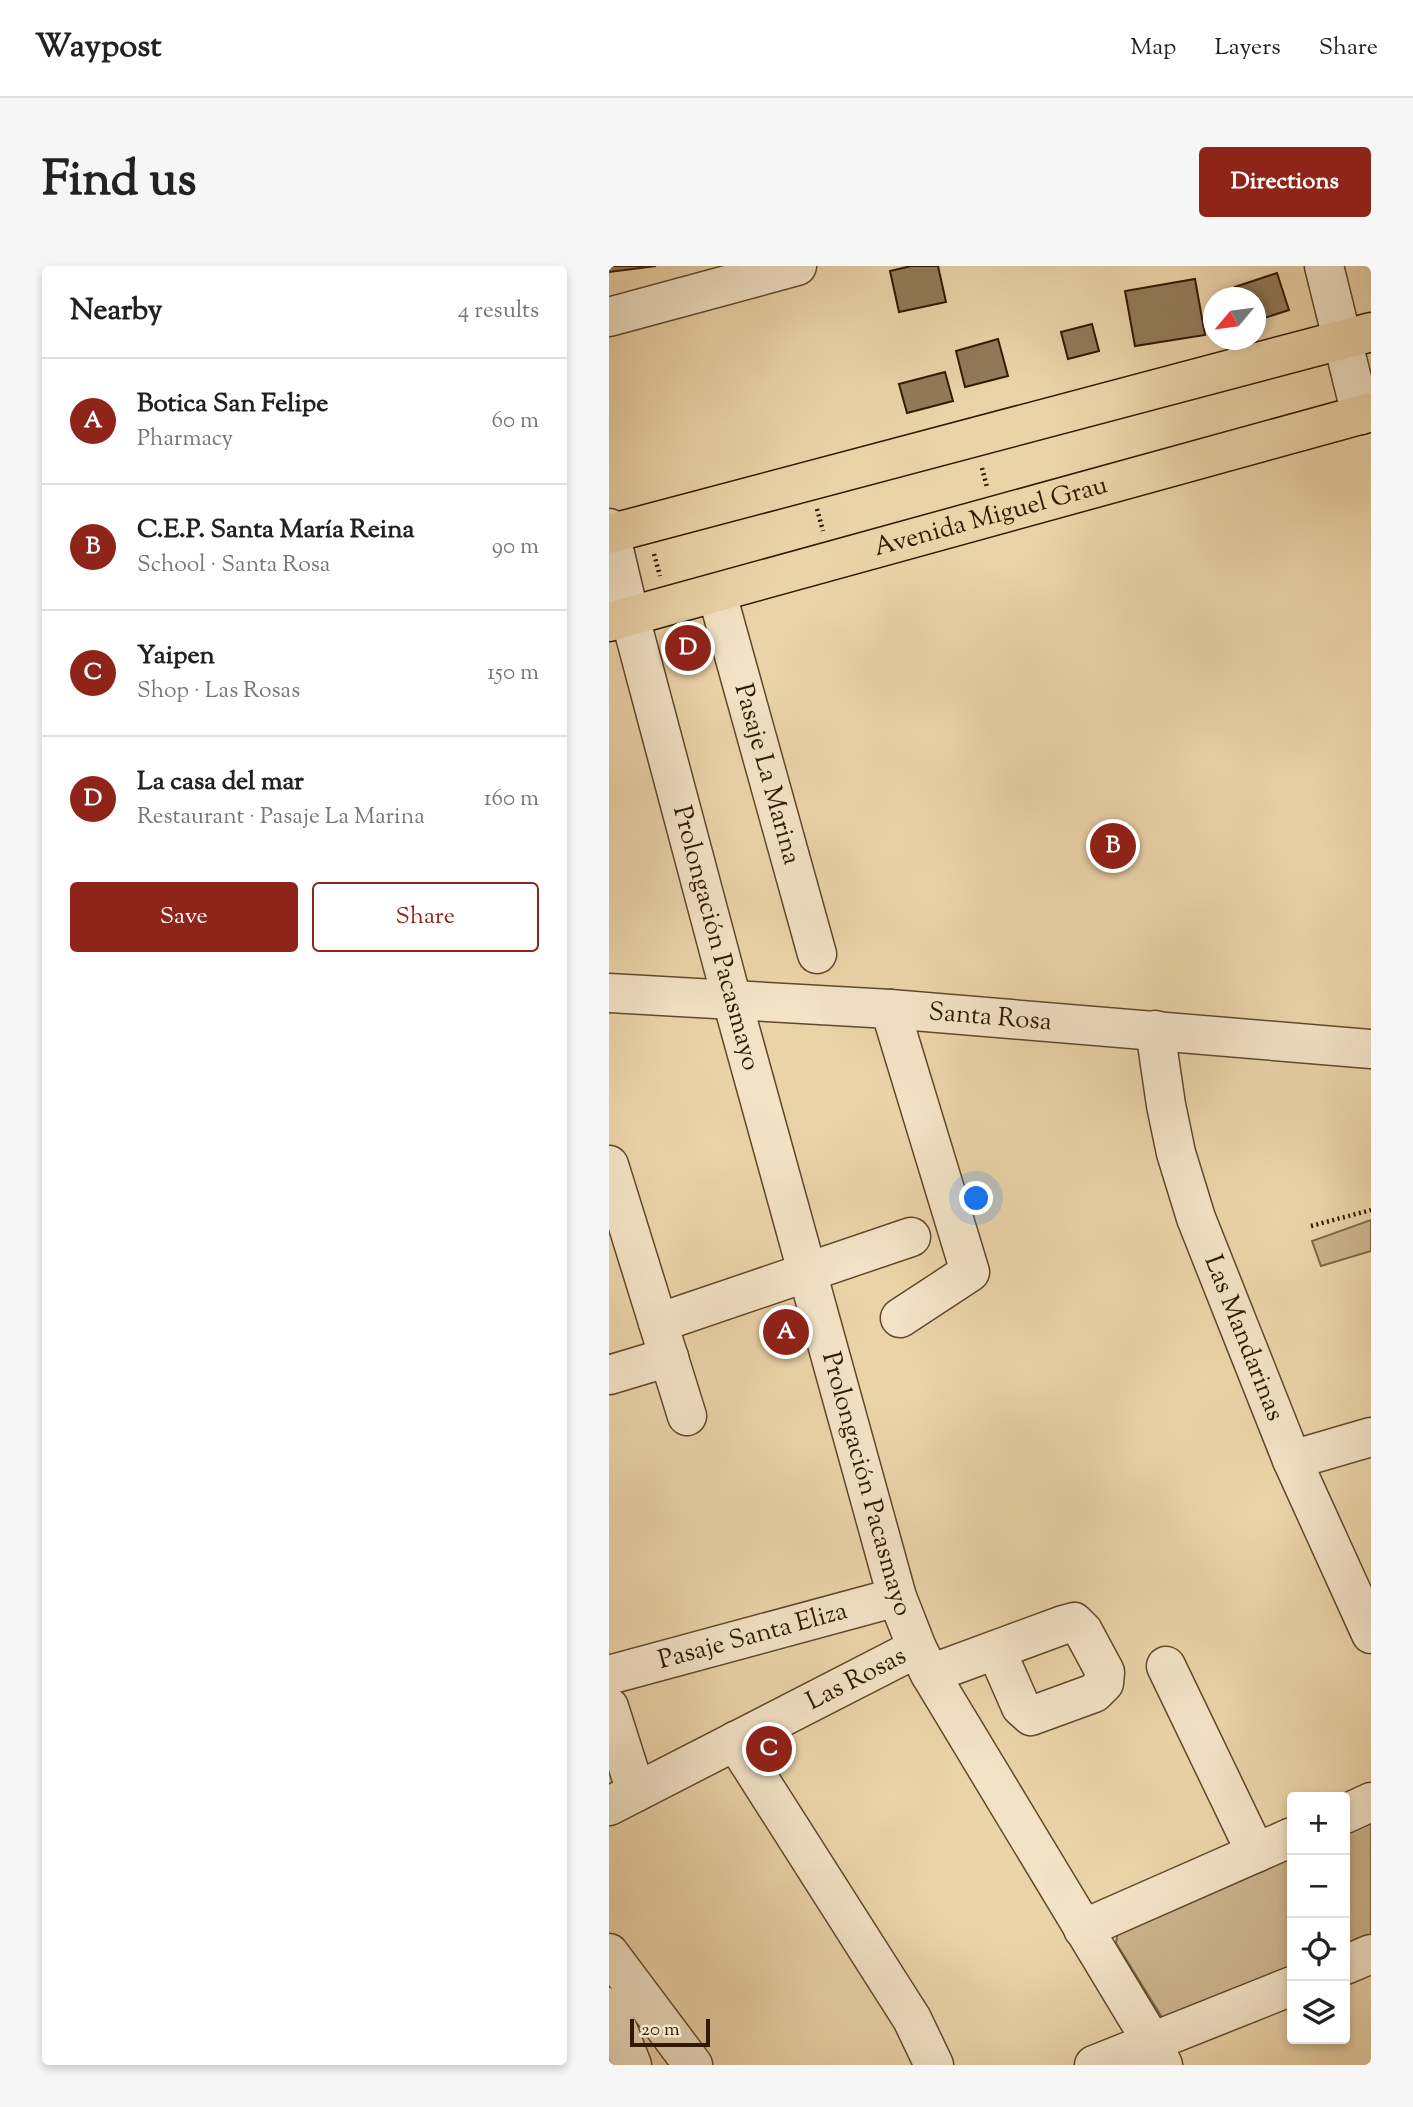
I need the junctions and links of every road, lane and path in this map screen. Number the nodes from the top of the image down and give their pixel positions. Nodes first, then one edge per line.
1 (797, 266) edge
2 (1324, 266) edge
3 (751, 272) edge
4 (609, 317) edge
5 (1357, 336) edge
6 (1366, 413) edge
7 (975, 437) junction
8 (810, 480) junction
9 (995, 517) junction
10 (619, 530) edge
11 (832, 562) junction
12 (717, 594) junction
13 (668, 607) junction
14 (619, 620) edge
15 (817, 954) dead end
16 (609, 993) edge
17 (732, 1000) junction
18 (890, 1009) junction
19 (1155, 1030) junction
20 (1371, 1049) edge
21 (609, 1165) edge
22 (1371, 1210) edge
23 (1311, 1226) dead end
24 (911, 1237) dead end
25 (809, 1273) junction
26 (900, 1318) dead end
27 (663, 1340) junction
28 (609, 1375) edge
29 (687, 1416) dead end
30 (1371, 1437) edge
31 (1292, 1460) junction
32 (897, 1597) junction
33 (1371, 1634) edge
34 (996, 1650) dead end
35 (923, 1661) junction
36 (1166, 1665) dead end
37 (609, 1675) edge
38 (609, 1707) edge
39 (735, 1741) junction
40 (623, 1799) edge
41 (1371, 1802) edge
42 (1350, 1812) edge
43 (1287, 1839) edge
44 (1256, 1853) junction
45 (1083, 1929) junction
46 (609, 1953) edge
47 (1371, 1954) edge
48 (1350, 1963) edge
49 (1287, 1989) edge
50 (609, 2007) edge
51 (1158, 2054) edge
52 (632, 2065) edge
53 (693, 2065) edge
54 (933, 2065) edge
55 (1094, 2065) edge

1 - 3 street
2 - 5 street
3 - 4 street
5 - 6 street
5 - 7 main road
6 - 9 main road, Avenida Miguel Grau
7 - 8 main road
7 - 9 path
8 - 10 main road
8 - 11 path
9 - 11 main road, Avenida Miguel Grau
10 - 13 path
10 - 14 street, Prolongación Pacasmayo
11 - 12 main road, Avenida Miguel Grau
12 - 13 main road, Avenida Miguel Grau
12 - 15 street, Pasaje La Marina
13 - 14 main road, Avenida Miguel Grau
14 - 17 street, Prolongación Pacasmayo
16 - 17 street, Santa Rosa
17 - 18 street, Santa Rosa
17 - 25 street, Prolongación Pacasmayo
18 - 19 street, Santa Rosa
18 - 26 street
19 - 20 street, Santa Rosa
19 - 31 street, Las Mandarinas
21 - 27 street
22 - 23 path
24 - 25 street
25 - 27 street
25 - 32 street, Prolongación Pacasmayo
27 - 28 street
27 - 29 street
30 - 31 street
31 - 33 street, Las Mandarinas
32 - 35 street, Prolongación Pacasmayo
32 - 37 street, Pasaje Santa Eliza
34 - 35 street, Las Rosas
35 - 39 street, Las Rosas
35 - 45 street, Prolongación Pacasmayo
36 - 44 street
38 - 40 street
39 - 40 street, Las Rosas
39 - 54 street
41 - 42 street
43 - 44 street
44 - 45 street
45 - 51 street, Prolongación Pacasmayo
46 - 53 street
47 - 48 street
49 - 51 street
50 - 52 street
51 - 55 street

